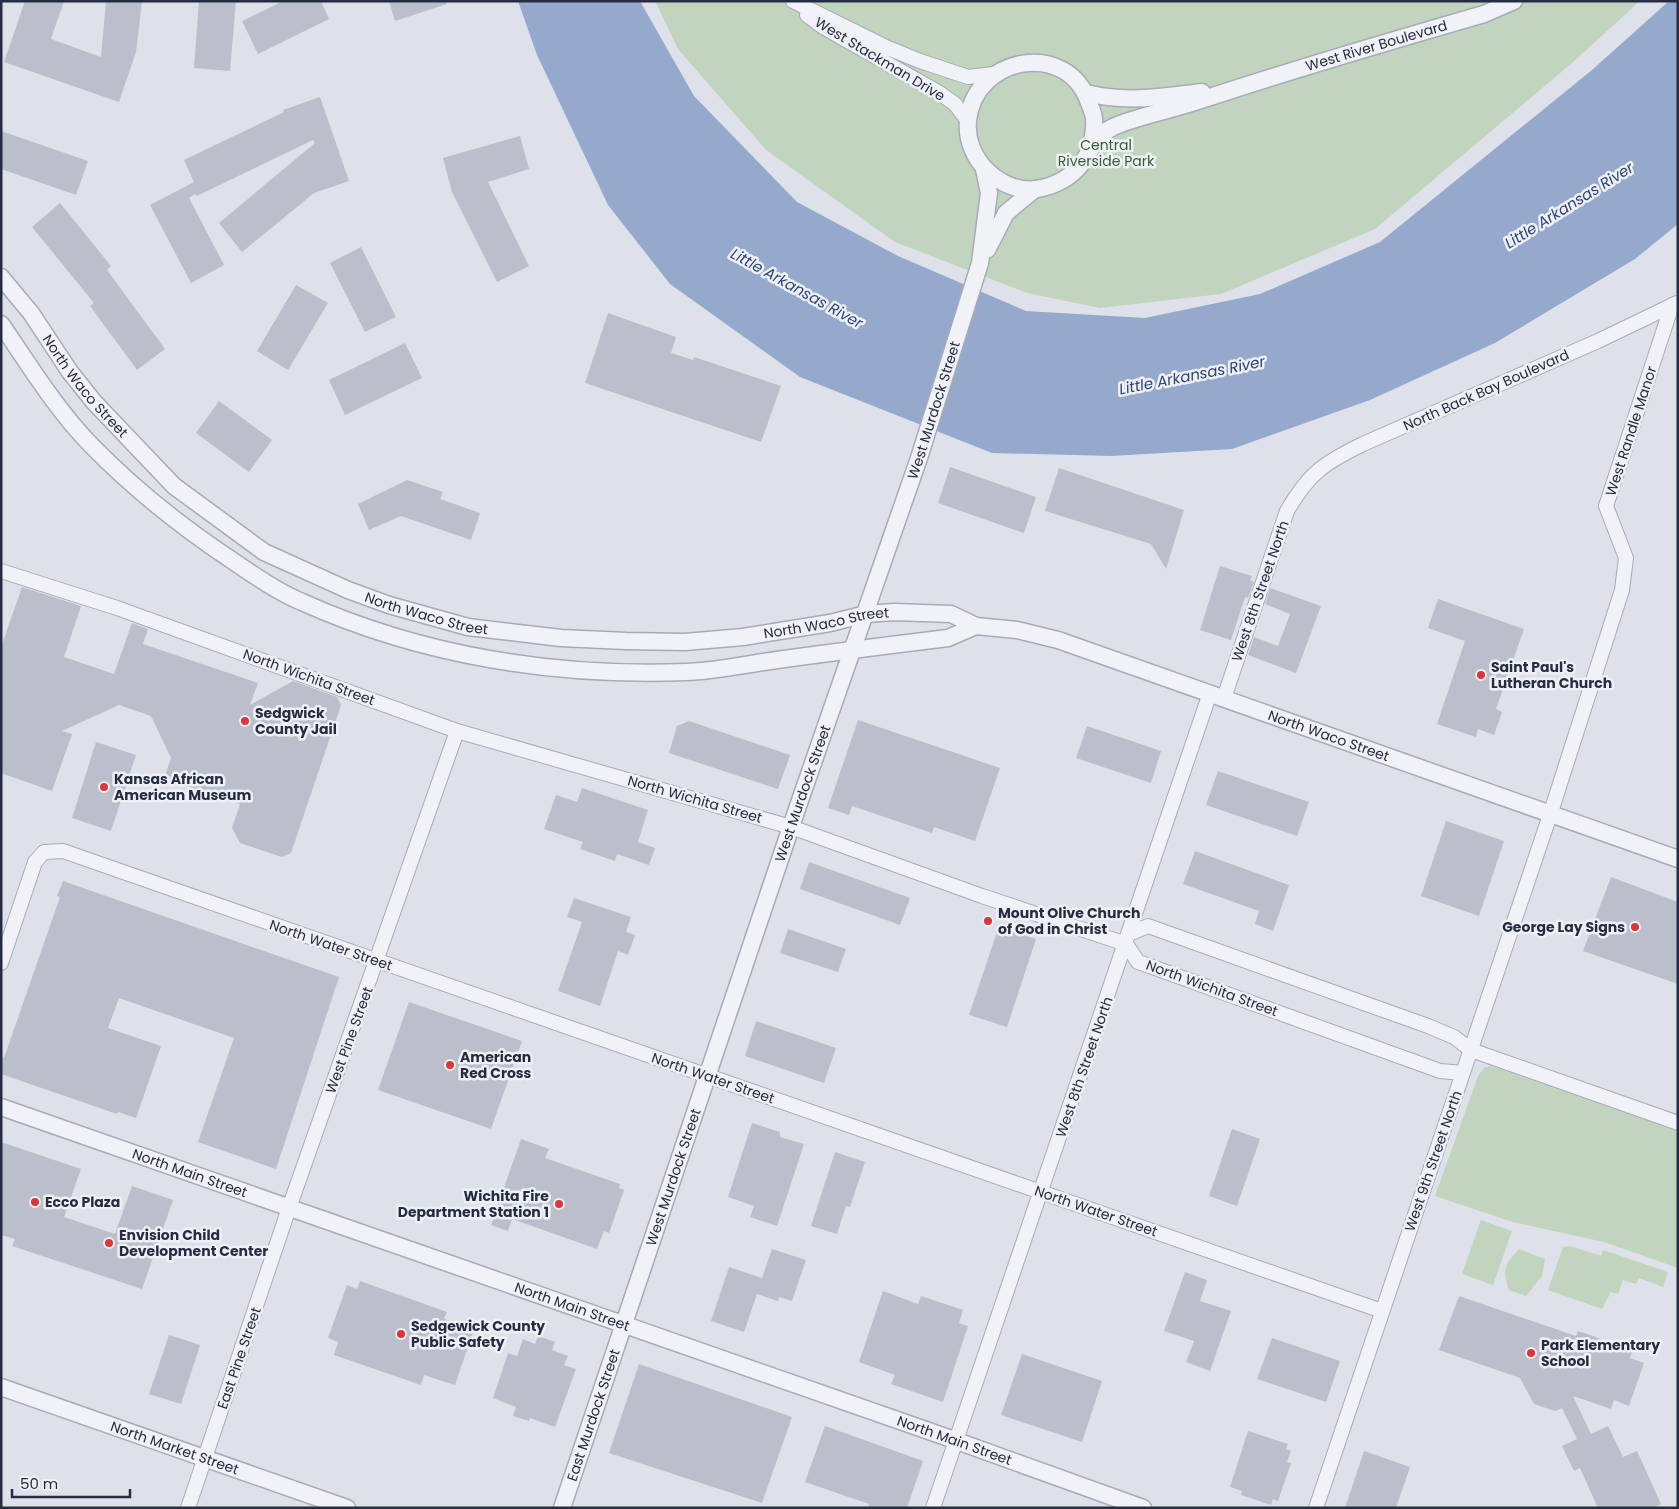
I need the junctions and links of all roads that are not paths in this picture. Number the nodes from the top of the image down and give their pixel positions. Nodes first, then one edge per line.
1 (788, 1) edge
2 (793, 1) edge
3 (1514, 1) edge
4 (994, 74) junction
5 (1239, 86) junction
6 (1086, 93) junction
7 (968, 121) junction
8 (1092, 143) junction
9 (984, 168) junction
10 (1035, 189) junction
11 (980, 263) junction
12 (1, 277) edge
13 (1675, 304) edge
14 (1, 324) edge
15 (1301, 487) joint
16 (1, 571) edge
17 (866, 614) junction
18 (976, 626) junction
19 (854, 650) junction
20 (1217, 695) junction
21 (457, 731) junction
22 (1550, 815) junction
23 (791, 827) junction
24 (1678, 859) edge
25 (1128, 939) junction
26 (377, 961) junction
27 (1, 962) edge
28 (1471, 1050) junction
29 (1463, 1073) junction
30 (707, 1076) junction
31 (1, 1107) edge
32 (1678, 1123) edge
33 (1040, 1192) junction
34 (289, 1208) junction
35 (1382, 1311) junction
36 (624, 1324) junction
37 (1, 1387) edge
38 (956, 1440) junction
39 (205, 1458) junction
40 (188, 1508) edge
41 (347, 1508) edge
42 (562, 1508) edge
43 (933, 1508) edge
44 (1143, 1508) edge
45 (1316, 1508) edge

1 - 7 street, West Stackman Drive
2 - 4 street, West Stackman Drive
3 - 5 street, West River Boulevard
4 - 6 street, West Murdock Street
4 - 7 street, West Murdock Street
5 - 6 street, West River Boulevard
5 - 8 street, West River Boulevard
6 - 8 street, West Murdock Street
7 - 9 street, West Murdock Street
8 - 10 street, West Murdock Street
9 - 10 street, West Murdock Street
9 - 11 street, West Murdock Street
10 - 11 street, West Murdock Street
11 - 17 street, West Murdock Street
12 - 17 street, North Waco Street
13 - 15 street, North Back Bay Boulevard
13 - 22 street, West Randle Manor
14 - 19 street, North Waco Street
15 - 20 street, West 8th Street North
16 - 21 street, North Wichita Street
17 - 18 street, North Waco Street
17 - 19 street, West Murdock Street
18 - 19 street, North Waco Street
18 - 20 street, North Waco Street
19 - 23 street, West Murdock Street
20 - 22 street, North Waco Street
20 - 25 street, West 8th Street North
21 - 23 street, North Wichita Street
21 - 26 street, West Pine Street
22 - 24 street, North Waco Street
22 - 28 street, West 9th Street North
23 - 25 street, North Wichita Street
23 - 30 street, West Murdock Street
25 - 28 street
25 - 29 street, North Wichita Street
25 - 33 street, West 8th Street North
26 - 27 street, North Water Street
26 - 30 street, North Water Street
26 - 34 street, West Pine Street
28 - 29 street, West 9th Street North
28 - 32 street
29 - 35 street, West 9th Street North
30 - 33 street, North Water Street
30 - 36 street, West Murdock Street
31 - 34 street, North Main Street
33 - 35 street, North Water Street
33 - 38 street, West 8th Street North
34 - 36 street, North Main Street
34 - 39 street, East Pine Street
35 - 45 street, West 9th Street North
36 - 38 street, North Main Street
36 - 42 street, East Murdock Street
37 - 39 street, North Market Street
38 - 43 street, West 8th Street North
38 - 44 street, North Main Street
39 - 40 street, East Pine Street
39 - 41 street, North Market Street

